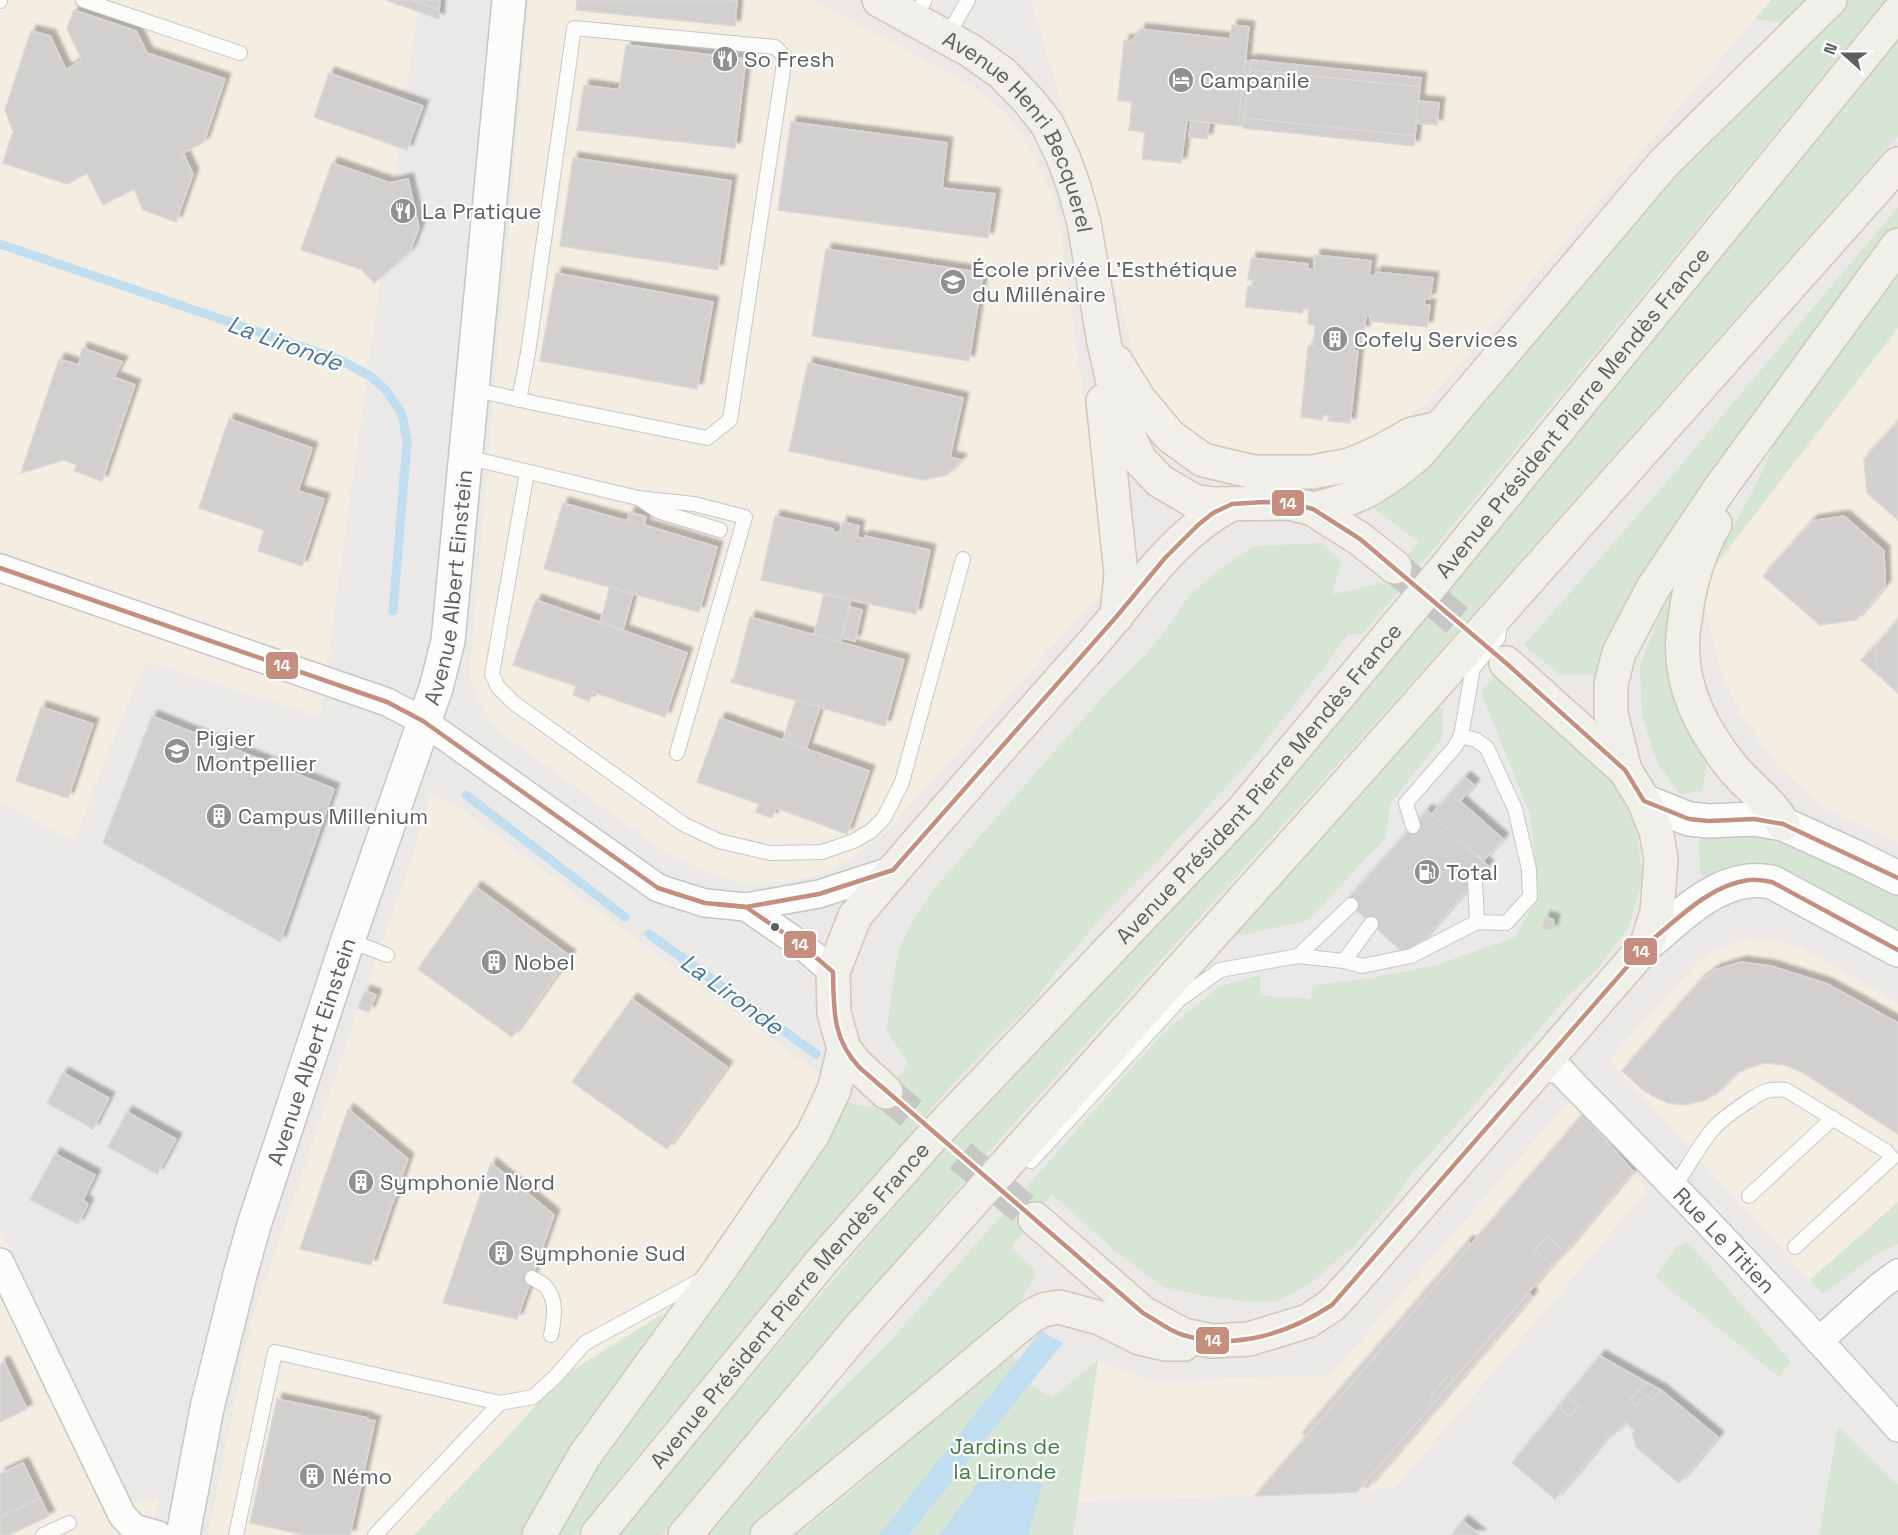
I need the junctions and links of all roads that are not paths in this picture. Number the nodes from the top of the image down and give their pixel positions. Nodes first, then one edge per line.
1 (83, 0) edge
2 (509, 0) edge
3 (879, 0) edge
4 (968, 0) edge
5 (1830, 0) edge
6 (919, 9) edge
7 (1898, 13) edge
8 (946, 38) junction
9 (240, 53) dead end
10 (1898, 164) edge
11 (1898, 245) edge
12 (1104, 342) junction
13 (472, 389) junction
14 (519, 400) junction
15 (1440, 428) junction
16 (466, 457) junction
17 (527, 472) junction
18 (1721, 487) junction
19 (638, 498) junction
20 (1232, 504) junction
21 (1312, 509) junction
22 (720, 530) dead end
23 (963, 559) dead end
24 (1395, 567) tunnel mouth
25 (0, 568) edge
26 (1501, 610) junction
27 (1117, 616) junction
28 (1506, 663) tunnel mouth
29 (423, 721) junction
30 (1461, 736) junction
31 (677, 753) dead end
32 (1625, 770) junction
33 (1644, 801) junction
34 (1783, 824) junction
35 (1413, 826) dead end
36 (893, 870) junction
37 (1898, 879) edge
38 (1475, 881) dead end
39 (1351, 905) dead end
40 (746, 907) junction
41 (1477, 922) junction
42 (1371, 924) dead end
43 (348, 940) junction
44 (1647, 944) junction
45 (1898, 950) edge
46 (387, 955) dead end
47 (1298, 956) junction
48 (1344, 961) junction
49 (833, 972) junction
50 (844, 1049) junction
51 (1542, 1066) junction
52 (886, 1092) tunnel mouth
53 (1833, 1118) junction
54 (1895, 1157) edge
55 (1674, 1187) junction
56 (1749, 1196) dead end
57 (995, 1200) dead end
58 (1035, 1219) tunnel mouth
59 (1796, 1248) dead end
60 (0, 1262) edge
61 (931, 1268) dead end
62 (719, 1271) junction
63 (1898, 1273) edge
64 (532, 1278) dead end
65 (862, 1325) junction
66 (551, 1335) dead end
67 (1212, 1341) junction
68 (1819, 1341) junction
69 (500, 1403) junction
70 (1898, 1428) edge
71 (69, 1523) dead end
72 (43, 1535) edge
73 (158, 1535) edge
74 (183, 1535) edge
75 (236, 1535) edge
76 (375, 1535) edge
77 (539, 1535) edge
78 (597, 1535) edge
79 (685, 1535) edge
80 (767, 1535) edge

1 - 9 lane
2 - 13 main road, Avenue Albert Einstein
3 - 6 main road, Avenue Henri Becquerel
4 - 8 lane
5 - 15 main road
6 - 8 main road, Avenue Henri Becquerel
7 - 78 main road, Avenue Président Pierre Mendès France
8 - 12 main road, Avenue Henri Becquerel
10 - 26 main road
11 - 18 main road
12 - 15 main road
12 - 20 main road, Avenue Henri Becquerel
12 - 27 main road, Avenue Henri Becquerel
13 - 14 lane
13 - 16 main road, Avenue Albert Einstein
14 - 14 lane
15 - 21 main road
16 - 17 lane
16 - 29 main road, Avenue Albert Einstein
17 - 19 lane
17 - 23 lane
18 - 32 main road
18 - 34 main road
19 - 22 lane
19 - 31 lane
20 - 21 main road, Avenue Henri Becquerel
20 - 27 main road
21 - 24 main road
25 - 29 street
26 - 30 lane
26 - 65 main road
27 - 36 main road
28 - 32 main road
29 - 40 street
29 - 43 main road, Avenue Albert Einstein
30 - 35 lane
30 - 41 lane
32 - 33 main road
33 - 34 main road
33 - 44 main road
34 - 37 main road
36 - 40 street
36 - 49 main road
38 - 41 lane
39 - 47 lane
40 - 49 street
41 - 48 lane
42 - 48 lane
43 - 46 lane
43 - 74 main road, Avenue Albert Einstein
44 - 45 main road
44 - 51 main road
47 - 48 lane
47 - 57 lane
49 - 50 main road
50 - 52 main road
50 - 62 main road
51 - 55 street, Rue Le Titien
51 - 67 main road
53 - 54 lane
53 - 55 lane
53 - 56 lane
54 - 59 lane
55 - 68 street, Rue Le Titien
58 - 67 main road
60 - 73 street
61 - 65 lane
62 - 69 lane
62 - 77 main road
63 - 68 street
64 - 66 lane
65 - 79 main road
67 - 80 main road
68 - 70 street, Rue Le Titien
69 - 75 lane
69 - 76 lane
71 - 72 lane

